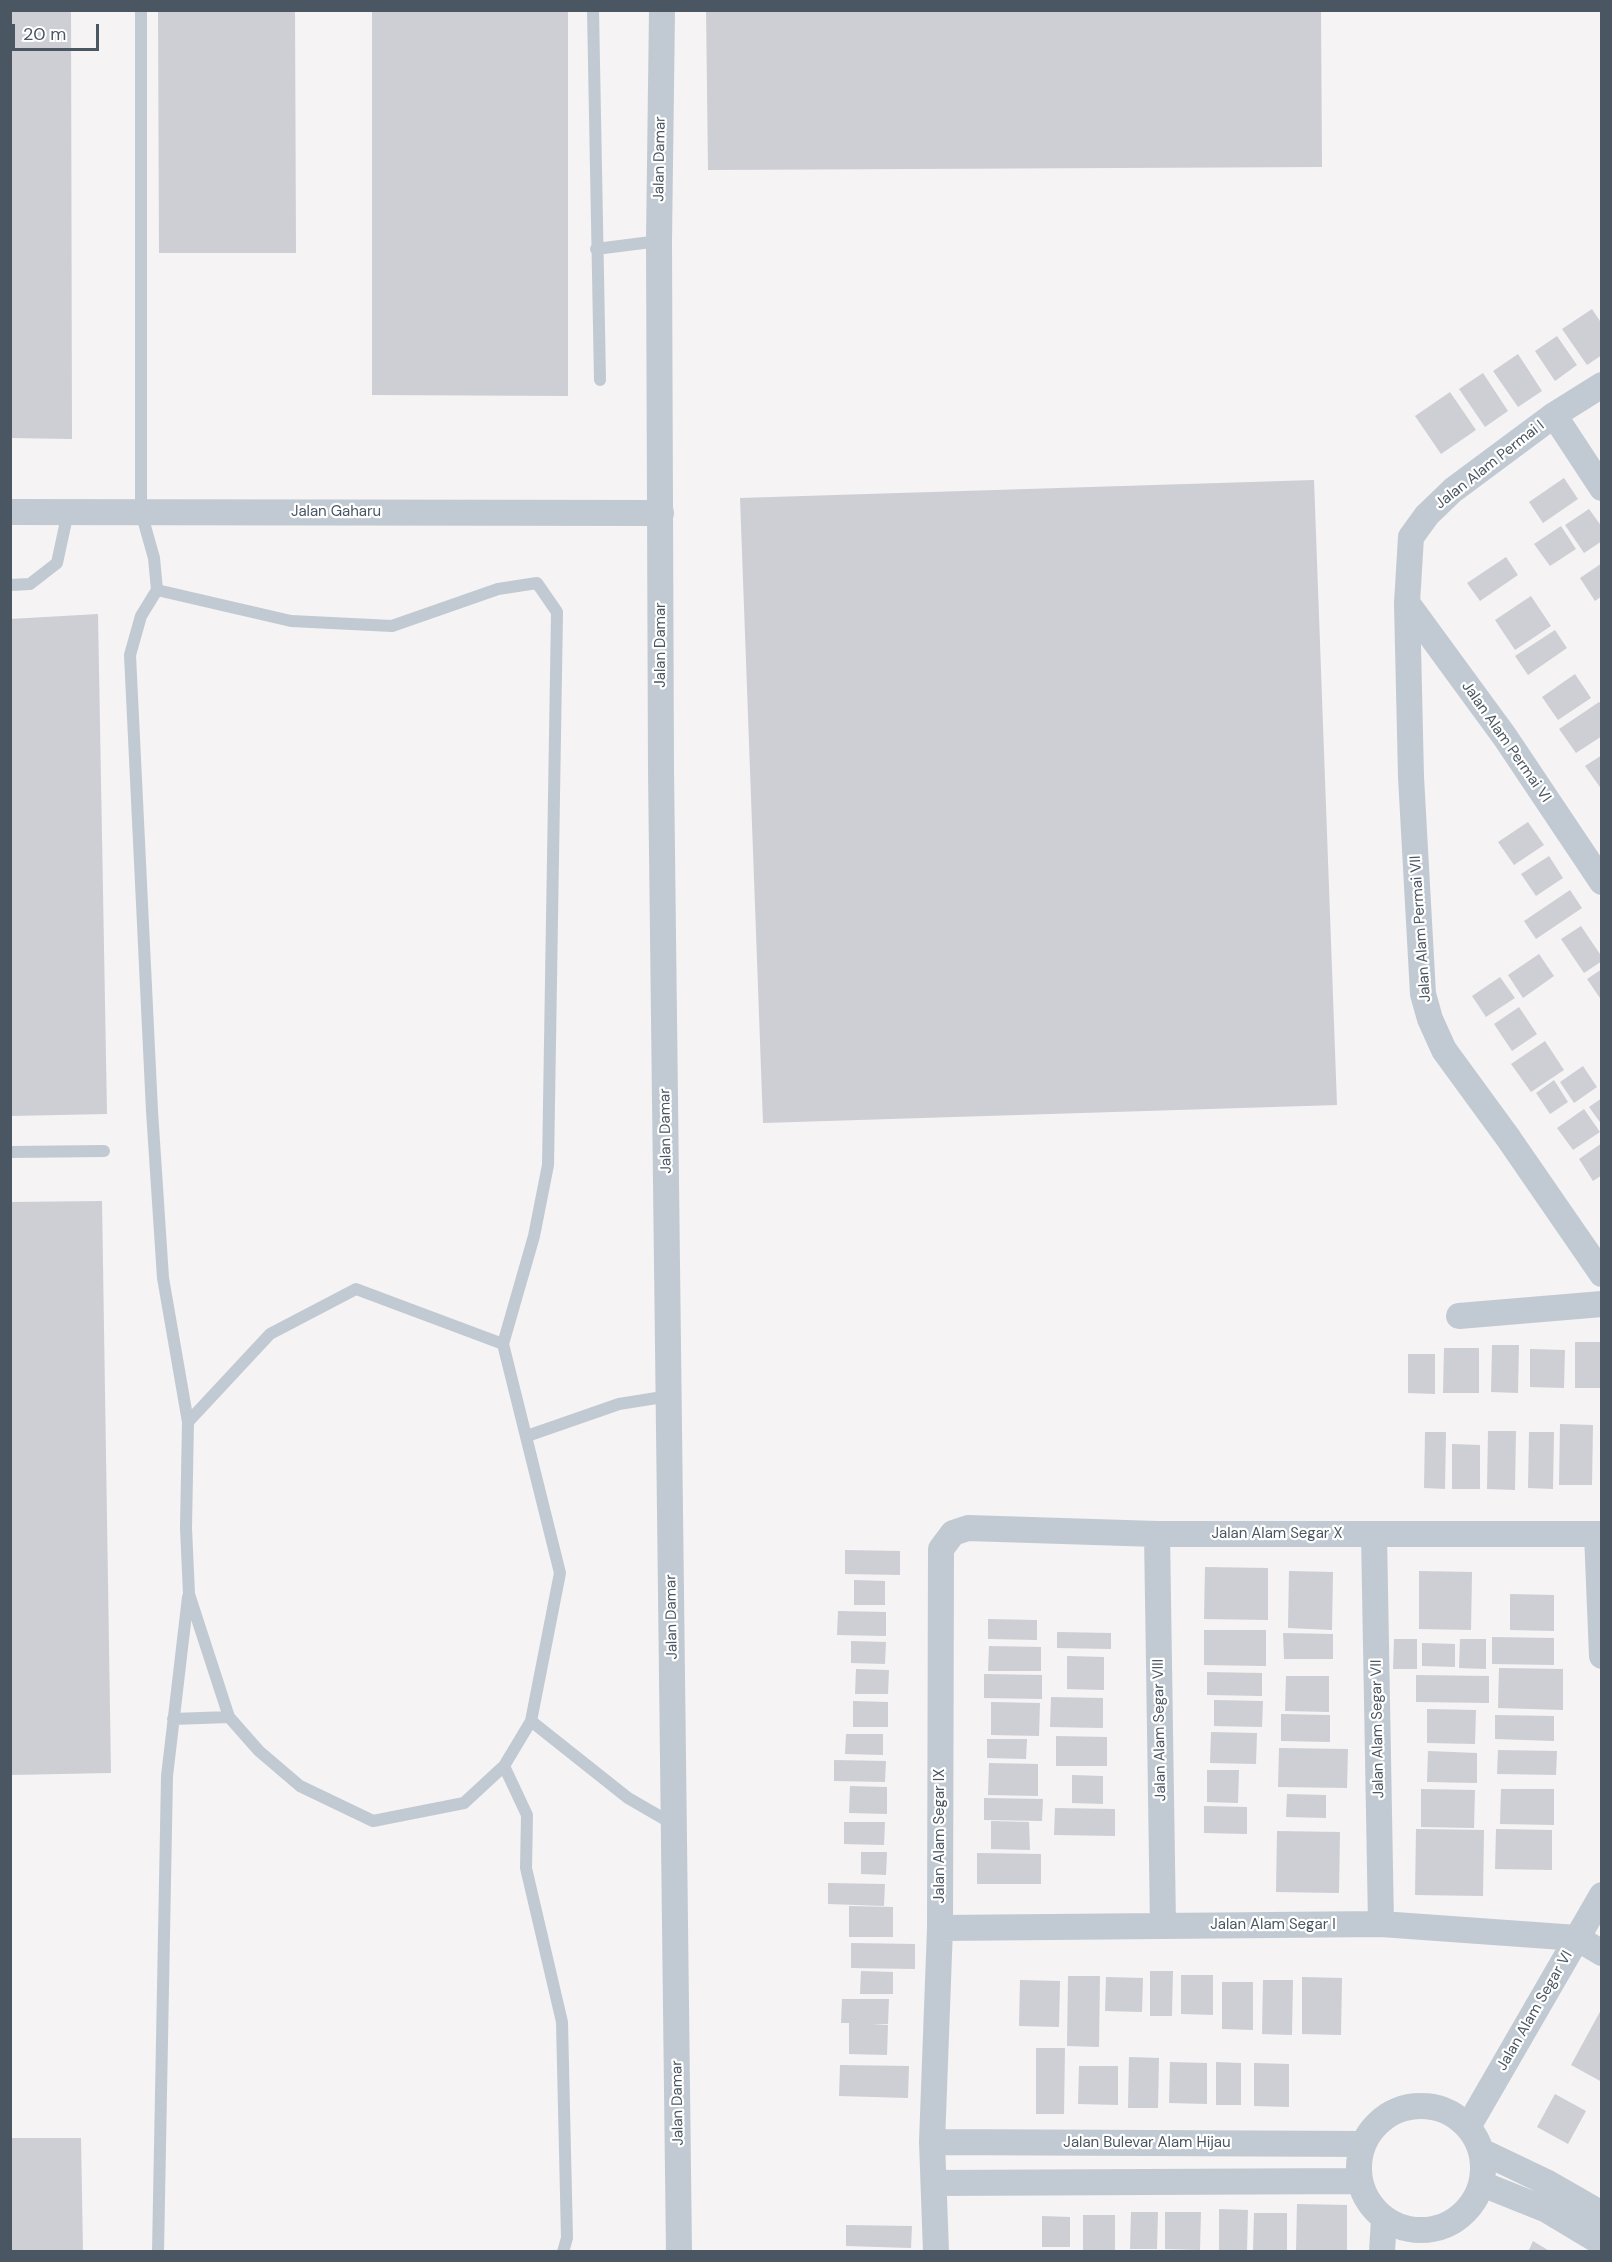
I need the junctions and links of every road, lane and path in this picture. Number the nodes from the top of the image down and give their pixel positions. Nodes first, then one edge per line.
1 (141, 10) edge
2 (593, 10) edge
3 (662, 10) edge
4 (659, 241) junction
5 (596, 249) junction
6 (600, 380) dead end
7 (1602, 385) edge
8 (1554, 416) junction
9 (1602, 488) edge
10 (10, 512) edge
11 (68, 512) junction
12 (141, 512) junction
13 (661, 513) junction
14 (10, 585) edge
15 (157, 590) junction
16 (1407, 603) junction
17 (1602, 882) edge
18 (104, 1151) dead end
19 (10, 1152) edge
20 (1602, 1274) edge
21 (1602, 1304) edge
22 (1459, 1316) dead end
23 (503, 1344) junction
24 (669, 1396) junction
25 (188, 1422) junction
26 (527, 1436) junction
27 (953, 1533) joint
28 (1157, 1534) junction
29 (1374, 1534) junction
30 (1599, 1534) edge
31 (189, 1594) junction
32 (1602, 1656) edge
33 (229, 1716) junction
34 (173, 1719) junction
35 (531, 1721) junction
36 (504, 1766) junction
37 (674, 1824) junction
38 (1602, 1894) edge
39 (1381, 1924) junction
40 (1163, 1926) junction
41 (940, 1928) junction
42 (1577, 1938) junction
43 (1602, 1953) edge
44 (1468, 2127) junction
45 (932, 2142) junction
46 (1363, 2144) junction
47 (1481, 2151) junction
48 (1359, 2181) junction
49 (934, 2183) junction
50 (1482, 2184) junction
51 (1602, 2214) edge
52 (1384, 2219) junction
53 (1602, 2243) edge
54 (158, 2252) edge
55 (562, 2252) edge
56 (680, 2252) edge
57 (936, 2252) edge
58 (1382, 2252) edge

1 - 12 lane
2 - 5 lane
3 - 4 street, Jalan Damar
4 - 5 lane
4 - 13 street, Jalan Damar
5 - 6 lane
7 - 8 street, Jalan Alam Permai I
8 - 9 street
8 - 16 street, Jalan Alam Permai I
10 - 11 street, Jalan Gaharu
11 - 12 street, Jalan Gaharu
11 - 14 lane
12 - 13 street, Jalan Gaharu
12 - 15 lane
13 - 24 street, Jalan Damar
15 - 23 lane
15 - 25 lane
16 - 17 street, Jalan Alam Permai VI
16 - 20 street, Jalan Alam Permai VII
18 - 19 lane
21 - 22 street
23 - 25 lane
23 - 26 lane
24 - 26 lane
24 - 37 street, Jalan Damar
25 - 31 lane
26 - 35 lane
27 - 28 street, Jalan Alam Segar X
27 - 41 street, Jalan Alam Segar IX
28 - 29 street, Jalan Alam Segar X
28 - 40 street, Jalan Alam Segar VIII
29 - 30 street, Jalan Alam Segar X
29 - 39 street, Jalan Alam Segar VII
30 - 32 street
31 - 33 lane
31 - 34 lane
33 - 34 lane
33 - 36 lane
34 - 54 lane
35 - 36 lane
35 - 37 lane
36 - 55 lane
37 - 56 street, Jalan Damar
38 - 42 street, Jalan Alam Segar VI
39 - 40 street, Jalan Alam Segar I
39 - 42 street, Jalan Alam Segar I
40 - 41 street, Jalan Alam Segar I
41 - 45 street, Jalan Alam Segar IX
42 - 43 street, Jalan Alam Segar I
42 - 44 street, Jalan Alam Segar VI
44 - 46 street
44 - 47 street
45 - 46 street, Jalan Bulevar Alam Hijau
45 - 49 street, Jalan Alam Segar IX
46 - 48 street
47 - 50 street
47 - 51 street
48 - 49 street
48 - 52 street
49 - 57 street, Jalan Alam Segar IX
50 - 52 street
50 - 53 street
52 - 58 street

